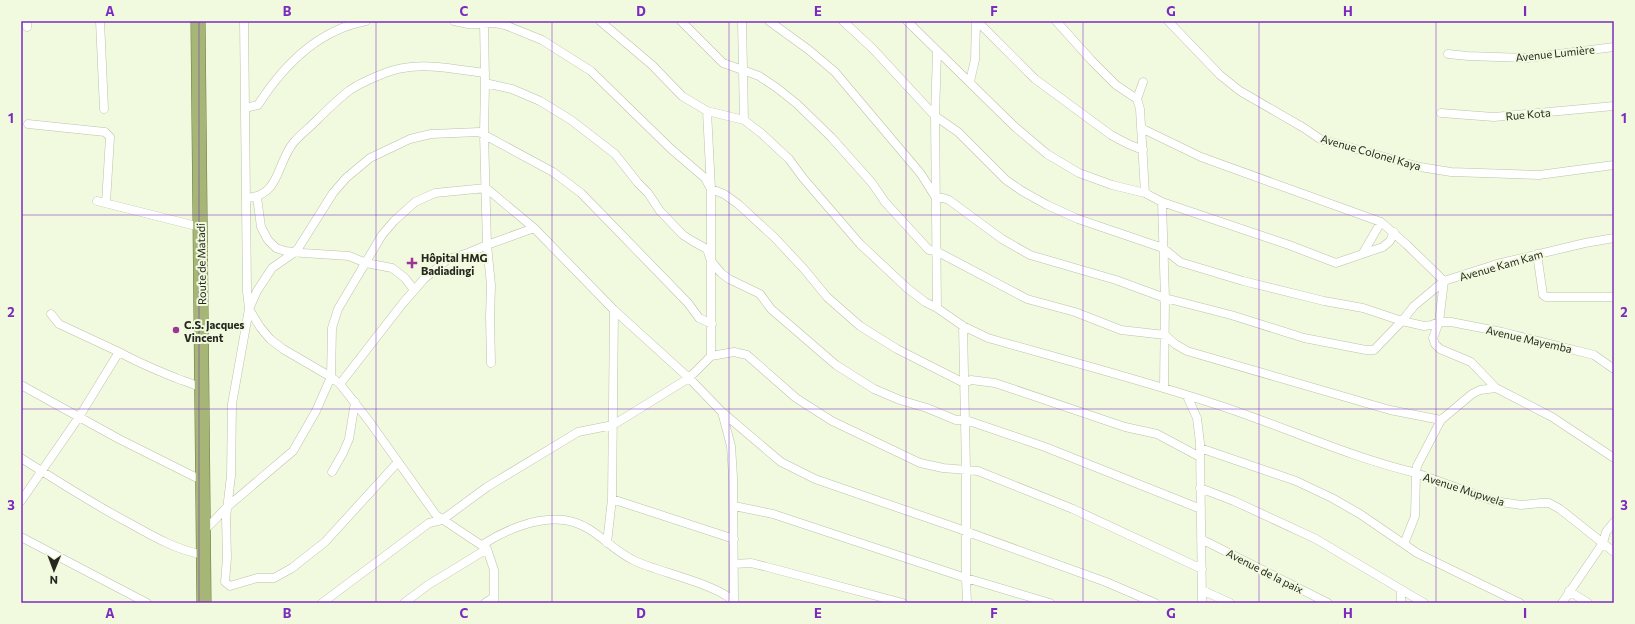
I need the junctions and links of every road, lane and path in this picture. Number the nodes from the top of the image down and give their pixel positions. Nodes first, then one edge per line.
1 (100, 21) edge
2 (198, 21) edge
3 (244, 21) edge
4 (366, 21) edge
5 (454, 21) edge
6 (600, 21) edge
7 (681, 21) edge
8 (742, 21) edge
9 (769, 21) edge
10 (843, 21) edge
11 (907, 21) edge
12 (976, 21) edge
13 (1056, 21) edge
14 (1168, 21) edge
15 (484, 22) edge
16 (1614, 47) edge
17 (937, 52) junction
18 (1448, 54) dead end
19 (743, 71) junction
20 (485, 73) junction
21 (970, 81) junction
22 (1143, 82) dead end
23 (485, 83) junction
24 (1137, 99) junction
25 (1614, 106) edge
26 (244, 108) junction
27 (104, 109) dead end
28 (707, 111) junction
29 (1441, 114) dead end
30 (935, 116) junction
31 (744, 120) junction
32 (28, 124) dead end
33 (1141, 128) junction
34 (484, 134) junction
35 (1143, 150) junction
36 (1614, 165) edge
37 (486, 188) junction
38 (711, 189) junction
39 (1145, 193) junction
40 (257, 197) junction
41 (246, 198) junction
42 (936, 198) junction
43 (97, 201) dead end
44 (1162, 202) junction
45 (106, 204) junction
46 (1381, 222) junction
47 (200, 227) junction
48 (534, 228) junction
49 (1394, 232) junction
50 (1614, 238) edge
51 (487, 244) junction
52 (1163, 248) junction
53 (936, 251) junction
54 (295, 252) junction
55 (1363, 253) junction
56 (1537, 254) junction
57 (711, 261) junction
58 (366, 263) junction
59 (1444, 281) junction
60 (414, 290) junction
61 (1614, 296) edge
62 (1165, 298) junction
63 (937, 308) junction
64 (249, 309) junction
65 (614, 310) junction
66 (51, 314) dead end
67 (1402, 321) junction
68 (1438, 322) junction
69 (712, 324) junction
70 (963, 326) junction
71 (1165, 335) junction
72 (119, 352) junction
73 (711, 356) junction
74 (491, 364) dead end
75 (1614, 369) edge
76 (331, 377) junction
77 (689, 378) junction
78 (964, 383) junction
79 (340, 384) junction
80 (21, 385) edge
81 (1164, 388) junction
82 (1496, 388) junction
83 (202, 389) junction
84 (1187, 396) junction
85 (354, 402) junction
86 (722, 412) junction
87 (80, 416) junction
88 (966, 420) junction
89 (1441, 420) junction
90 (613, 425) junction
91 (1200, 448) junction
92 (1200, 457) junction
93 (21, 458) edge
94 (1614, 458) edge
95 (398, 462) junction
96 (966, 470) junction
97 (42, 471) junction
98 (332, 472) dead end
99 (1416, 473) junction
100 (203, 480) junction
101 (1200, 488) junction
102 (612, 499) junction
103 (21, 501) edge
104 (734, 506) junction
105 (227, 507) junction
106 (1201, 509) junction
107 (442, 520) junction
108 (1614, 522) edge
109 (204, 531) junction
110 (966, 532) junction
111 (21, 537) edge
112 (734, 539) junction
113 (1201, 539) junction
114 (608, 542) junction
115 (1603, 543) junction
116 (1404, 544) junction
117 (484, 547) junction
118 (1614, 552) edge
119 (204, 555) junction
120 (734, 564) junction
121 (1202, 569) junction
122 (966, 578) junction
123 (1202, 590) junction
124 (1401, 590) junction
125 (1569, 591) junction
126 (494, 600) edge
127 (734, 602) edge
128 (147, 603) edge
129 (204, 603) edge
130 (322, 603) edge
131 (404, 603) edge
132 (485, 603) edge
133 (903, 603) edge
134 (967, 603) edge
135 (1050, 603) edge
136 (1155, 603) edge
137 (1202, 603) edge
138 (1230, 603) edge
139 (1328, 603) edge
140 (1401, 603) edge
141 (1424, 603) edge
142 (1520, 603) edge
143 (1562, 603) edge
144 (1588, 603) edge

1 - 27 street
2 - 47 highway, Route de Matadi
3 - 26 street
4 - 26 street
5 - 15 street
6 - 28 street
7 - 19 street
8 - 19 street
9 - 42 street
10 - 30 street
11 - 17 street
12 - 21 street
12 - 35 street
13 - 24 street
14 - 36 street, Avenue Colonel Kaya
15 - 20 street
15 - 38 street
16 - 18 street, Avenue Lumière
17 - 21 street
17 - 30 street
19 - 31 street
19 - 53 street
20 - 23 street
20 - 40 street
21 - 39 street
22 - 24 street
23 - 34 street
23 - 57 street
24 - 33 street
25 - 29 street, Rue Kota
26 - 41 street
28 - 31 street
28 - 38 street
30 - 42 street
30 - 52 street
31 - 63 street, Avenue Mupwela
32 - 45 street
33 - 35 street
33 - 46 street
34 - 37 street
34 - 54 street
34 - 69 street
35 - 39 street
37 - 48 street
37 - 51 street
37 - 58 street
38 - 57 street
38 - 78 street
39 - 44 street
40 - 41 street
40 - 54 street
41 - 64 street
42 - 53 street
42 - 62 street, Avenue Kam Kam
43 - 45 street
44 - 52 street
44 - 55 street
45 - 47 street
46 - 49 street
46 - 55 street
47 - 83 highway, Route de Matadi
48 - 51 street
48 - 65 street
49 - 55 street
49 - 59 street
50 - 56 street, Avenue Kam Kam
51 - 60 street
51 - 74 street
52 - 62 street
52 - 67 street, Avenue Mayemba
53 - 63 street
53 - 71 street
54 - 58 street
54 - 64 street
56 - 59 street, Avenue Kam Kam
56 - 61 street
57 - 69 street
57 - 88 street
58 - 60 street
58 - 76 street
59 - 67 street, Avenue Kam Kam
59 - 68 street
60 - 79 street
62 - 67 street, Avenue Kam Kam
62 - 71 street
63 - 70 street, Avenue Mupwela
64 - 76 street
64 - 105 street
65 - 77 street
65 - 90 street
66 - 72 street
67 - 68 street, Avenue Mayemba
68 - 75 street, Avenue Mayemba
68 - 82 street
69 - 73 street
70 - 78 street
70 - 81 street, Avenue Mupwela
71 - 81 street
71 - 89 street
72 - 83 street
72 - 87 street
73 - 77 street
73 - 96 street
76 - 79 street
76 - 105 street
77 - 86 street
77 - 90 street
78 - 88 street
78 - 92 street
79 - 85 street
80 - 87 street
81 - 84 street, Avenue Mupwela
82 - 89 street
82 - 94 street
83 - 100 highway, Route de Matadi
84 - 91 street
84 - 99 street, Avenue Mupwela
85 - 95 street
85 - 98 street
86 - 104 street
86 - 110 street
87 - 97 street
87 - 100 street
88 - 96 street
88 - 106 street
89 - 99 street
90 - 102 street
90 - 107 street
91 - 92 street
91 - 116 street
92 - 101 street
93 - 97 street
95 - 105 street
95 - 107 street
96 - 110 street
96 - 121 street
97 - 103 street
97 - 119 street
99 - 115 street, Avenue Mupwela
99 - 116 street
100 - 109 highway, Route de Matadi
101 - 106 street
101 - 124 street
102 - 112 street
102 - 114 street
104 - 112 street
104 - 122 street
105 - 109 street
106 - 113 street
107 - 117 street
107 - 130 street
108 - 115 street
109 - 119 highway, Route de Matadi
110 - 122 street
110 - 136 street
111 - 128 street
112 - 120 street
113 - 121 street
113 - 139 street, Avenue de la paix
114 - 117 street
114 - 127 street
115 - 118 street, Avenue Mupwela
115 - 125 street
116 - 142 street
117 - 126 street
117 - 131 street
119 - 129 highway, Route de Matadi
120 - 127 street
120 - 133 street
121 - 123 street
122 - 134 street
122 - 135 street
123 - 137 street
123 - 138 street
124 - 140 street
124 - 141 street
125 - 143 street
125 - 144 street
126 - 132 street

